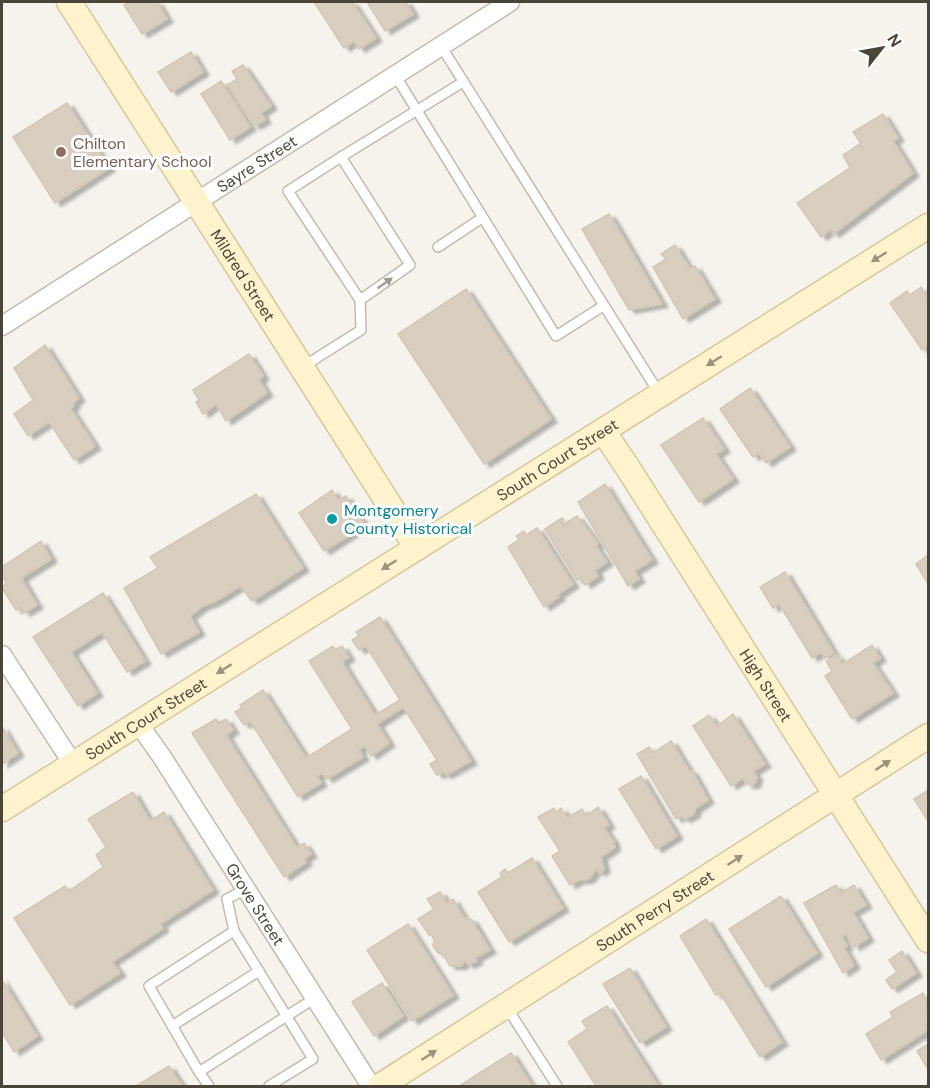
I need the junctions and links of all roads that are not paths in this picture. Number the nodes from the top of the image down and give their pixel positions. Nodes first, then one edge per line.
1 (69, 2) edge
2 (510, 2) edge
3 (441, 46) junction
4 (396, 75) junction
5 (463, 82) junction
6 (416, 110) junction
7 (341, 157) junction
8 (197, 203) junction
9 (482, 218) junction
10 (928, 226) edge
11 (438, 247) dead end
12 (360, 300) junction
13 (603, 306) junction
14 (2, 326) edge
15 (302, 368) junction
16 (660, 395) junction
17 (603, 431) junction
18 (417, 548) junction
19 (2, 655) edge
20 (138, 723) junction
21 (928, 736) edge
22 (73, 764) junction
23 (837, 795) junction
24 (2, 809) edge
25 (246, 889) junction
26 (234, 931) junction
27 (928, 940) edge
28 (259, 971) junction
29 (315, 998) junction
30 (506, 1006) junction
31 (288, 1016) junction
32 (172, 1026) junction
33 (199, 1072) junction
34 (209, 1086) edge
35 (269, 1086) edge
36 (371, 1086) edge
37 (380, 1086) edge
38 (558, 1086) edge

1 - 8 main road, Mildred Street
2 - 3 street, Sayre Street
3 - 4 street, Sayre Street
3 - 5 lane
4 - 6 lane
4 - 8 street, Sayre Street
5 - 6 lane
5 - 13 lane
6 - 7 lane
6 - 9 lane
12 -> 7 lane
7 - 12 lane
8 - 14 street, Sayre Street
8 - 15 main road, Mildred Street
9 - 11 lane
9 - 13 lane
10 -> 16 main road, South Court Street
12 - 15 lane
13 - 16 lane
15 - 18 main road, Mildred Street
16 - 17 main road, South Court Street
17 - 18 main road, South Court Street
17 - 23 main road, High Street
18 -> 20 main road, South Court Street
19 - 22 street
20 - 22 main road, South Court Street
20 - 25 street, Grove Street
23 -> 21 main road, South Perry Street
22 - 24 main road, South Court Street
23 - 27 main road, High Street
30 -> 23 main road, South Perry Street
25 - 26 lane
25 - 29 street, Grove Street
26 - 28 lane
26 - 32 lane
28 - 31 lane
28 - 32 lane
29 - 31 lane
29 - 36 street, Grove Street
37 -> 30 main road, South Perry Street
30 - 38 lane
31 - 33 lane
31 - 35 lane
32 - 33 lane
33 - 34 lane

